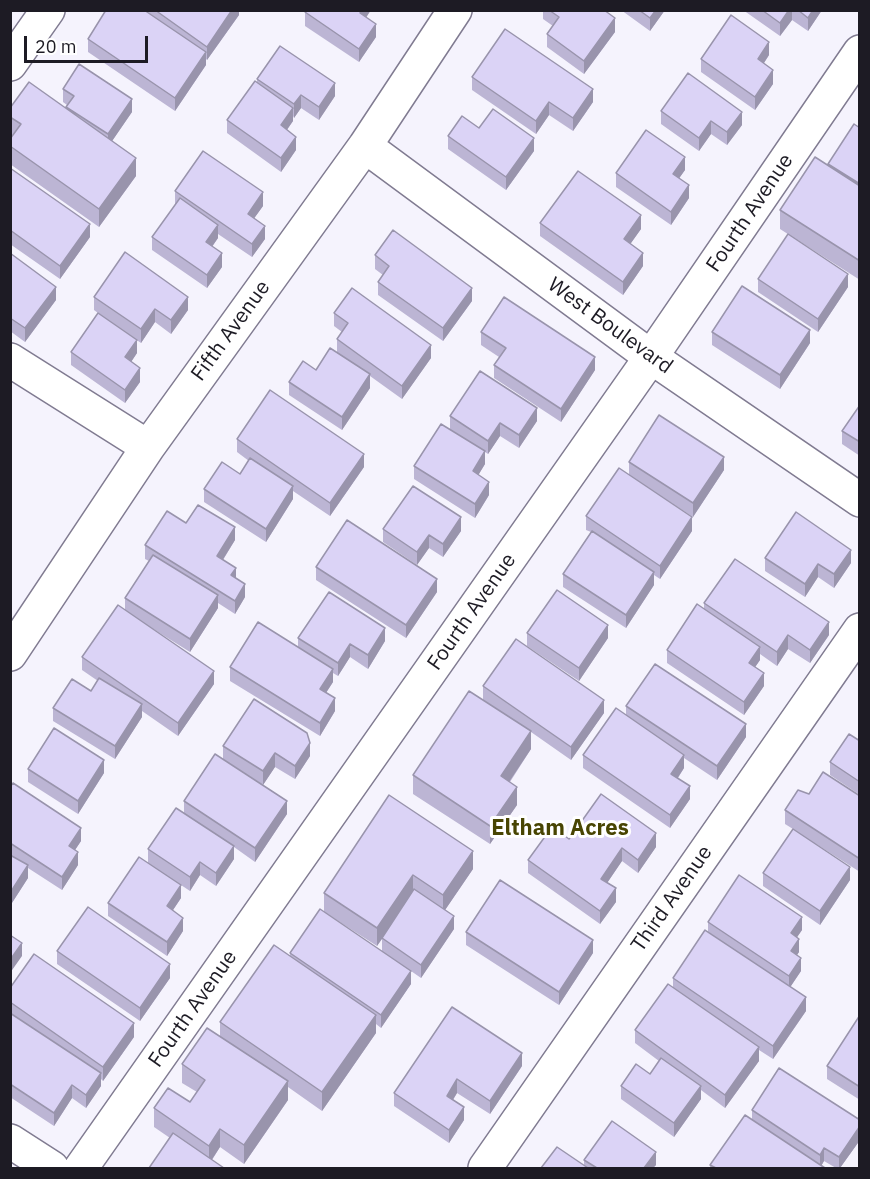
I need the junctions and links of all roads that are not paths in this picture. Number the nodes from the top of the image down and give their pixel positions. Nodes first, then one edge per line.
1 (48, 10) edge
2 (455, 10) edge
3 (860, 52) edge
4 (10, 64) edge
5 (365, 146) junction
6 (651, 357) junction
7 (10, 360) edge
8 (148, 447) junction
9 (860, 500) edge
10 (860, 630) edge
11 (10, 654) edge
12 (10, 1141) edge
13 (52, 1168) edge
14 (81, 1168) edge
15 (485, 1168) edge

1 - 4 street
2 - 5 street, Fifth Avenue
3 - 6 street, Fourth Avenue
5 - 6 street, West Boulevard
5 - 8 street, Fifth Avenue
6 - 9 street, West Boulevard
6 - 14 street, Fourth Avenue
7 - 8 street
8 - 11 street, Fifth Avenue
10 - 15 street, Third Avenue
12 - 13 street

